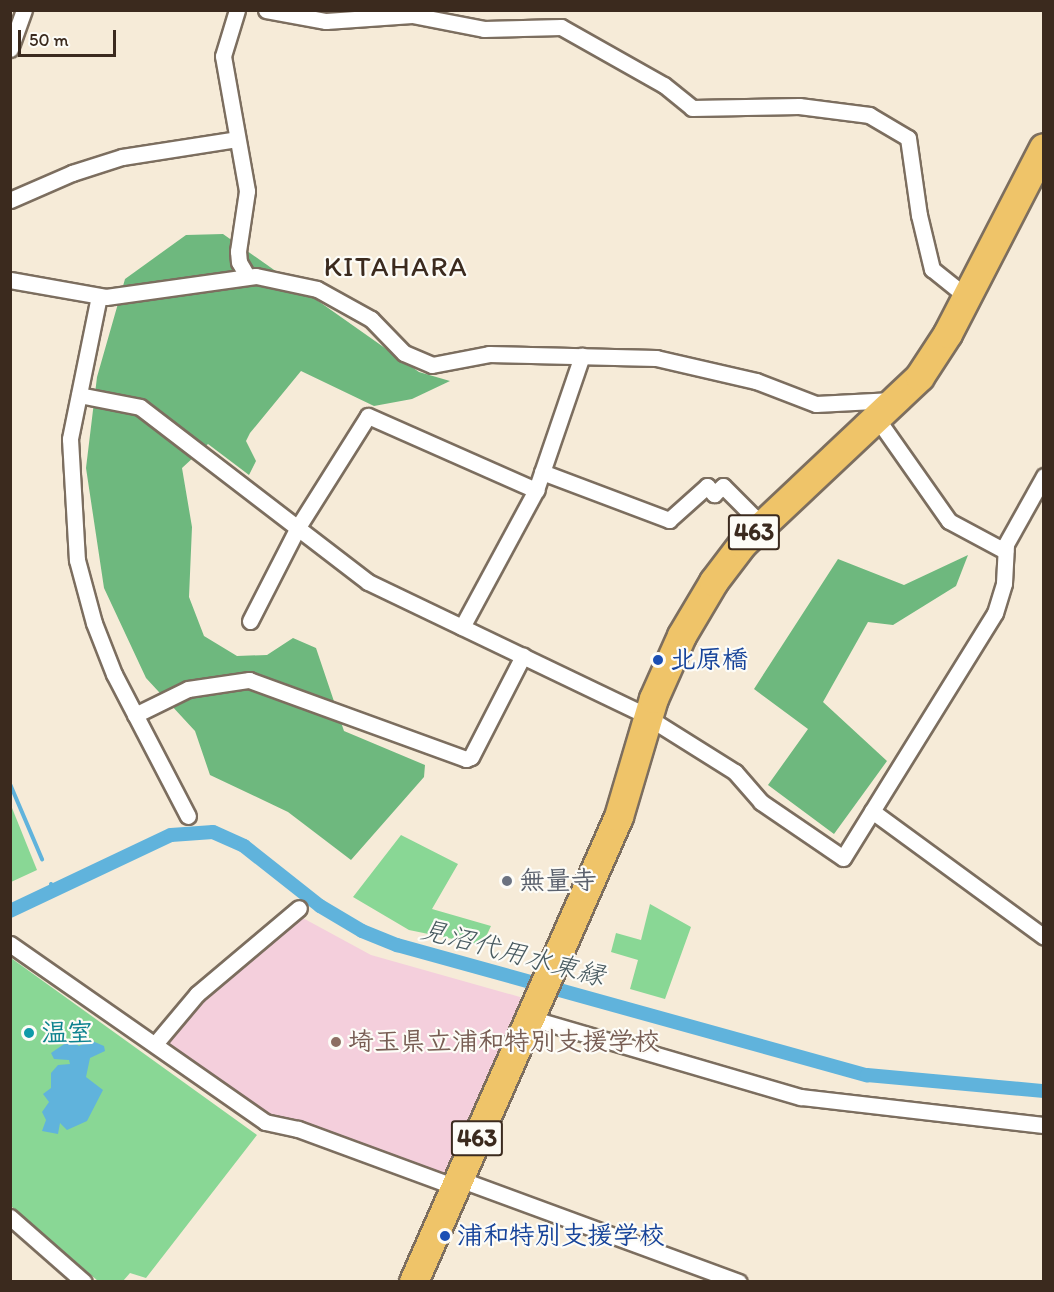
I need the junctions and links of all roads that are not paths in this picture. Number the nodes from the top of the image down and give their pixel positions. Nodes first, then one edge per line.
1 (24, 10) edge
2 (237, 10) edge
3 (266, 10) edge
4 (10, 49) edge
5 (237, 139) junction
6 (1044, 148) edge
7 (10, 200) edge
8 (247, 276) junction
9 (10, 280) edge
10 (99, 296) junction
11 (967, 297) junction
12 (582, 356) junction
13 (79, 395) junction
14 (898, 400) junction
15 (878, 420) junction
16 (542, 472) junction
17 (1043, 478) edge
18 (536, 490) junction
19 (761, 524) junction
20 (298, 527) junction
21 (1005, 551) junction
22 (250, 621) dead end
23 (462, 627) junction
24 (523, 656) junction
25 (135, 715) junction
26 (648, 717) junction
27 (872, 811) junction
28 (188, 816) dead end
29 (299, 908) dead end
30 (1044, 937) edge
31 (10, 944) edge
32 (540, 995) junction
33 (155, 1044) junction
34 (1044, 1125) edge
35 (457, 1183) junction
36 (10, 1217) edge
37 (84, 1281) edge
38 (414, 1281) edge
39 (739, 1281) edge

1 - 4 street
2 - 5 street
3 - 11 street
5 - 7 street
5 - 8 street
6 - 11 highway, 463
8 - 10 street
8 - 12 street
9 - 10 street
10 - 13 street
11 - 14 highway, 463
12 - 14 street
12 - 16 street
13 - 20 street
13 - 25 street
14 - 15 highway, 463
15 - 19 highway, 463
15 - 21 street
16 - 18 street
16 - 19 street
17 - 21 street
18 - 20 street
18 - 23 street
19 - 26 highway, 463
20 - 22 street
20 - 23 street
21 - 27 street
23 - 24 street
24 - 25 street
24 - 26 street
25 - 28 street
26 - 27 street
26 - 32 highway, 463
27 - 30 street
29 - 33 street
31 - 33 street
32 - 34 street
32 - 35 highway, 463
33 - 35 street
35 - 38 highway, 463
35 - 39 street
36 - 37 street

